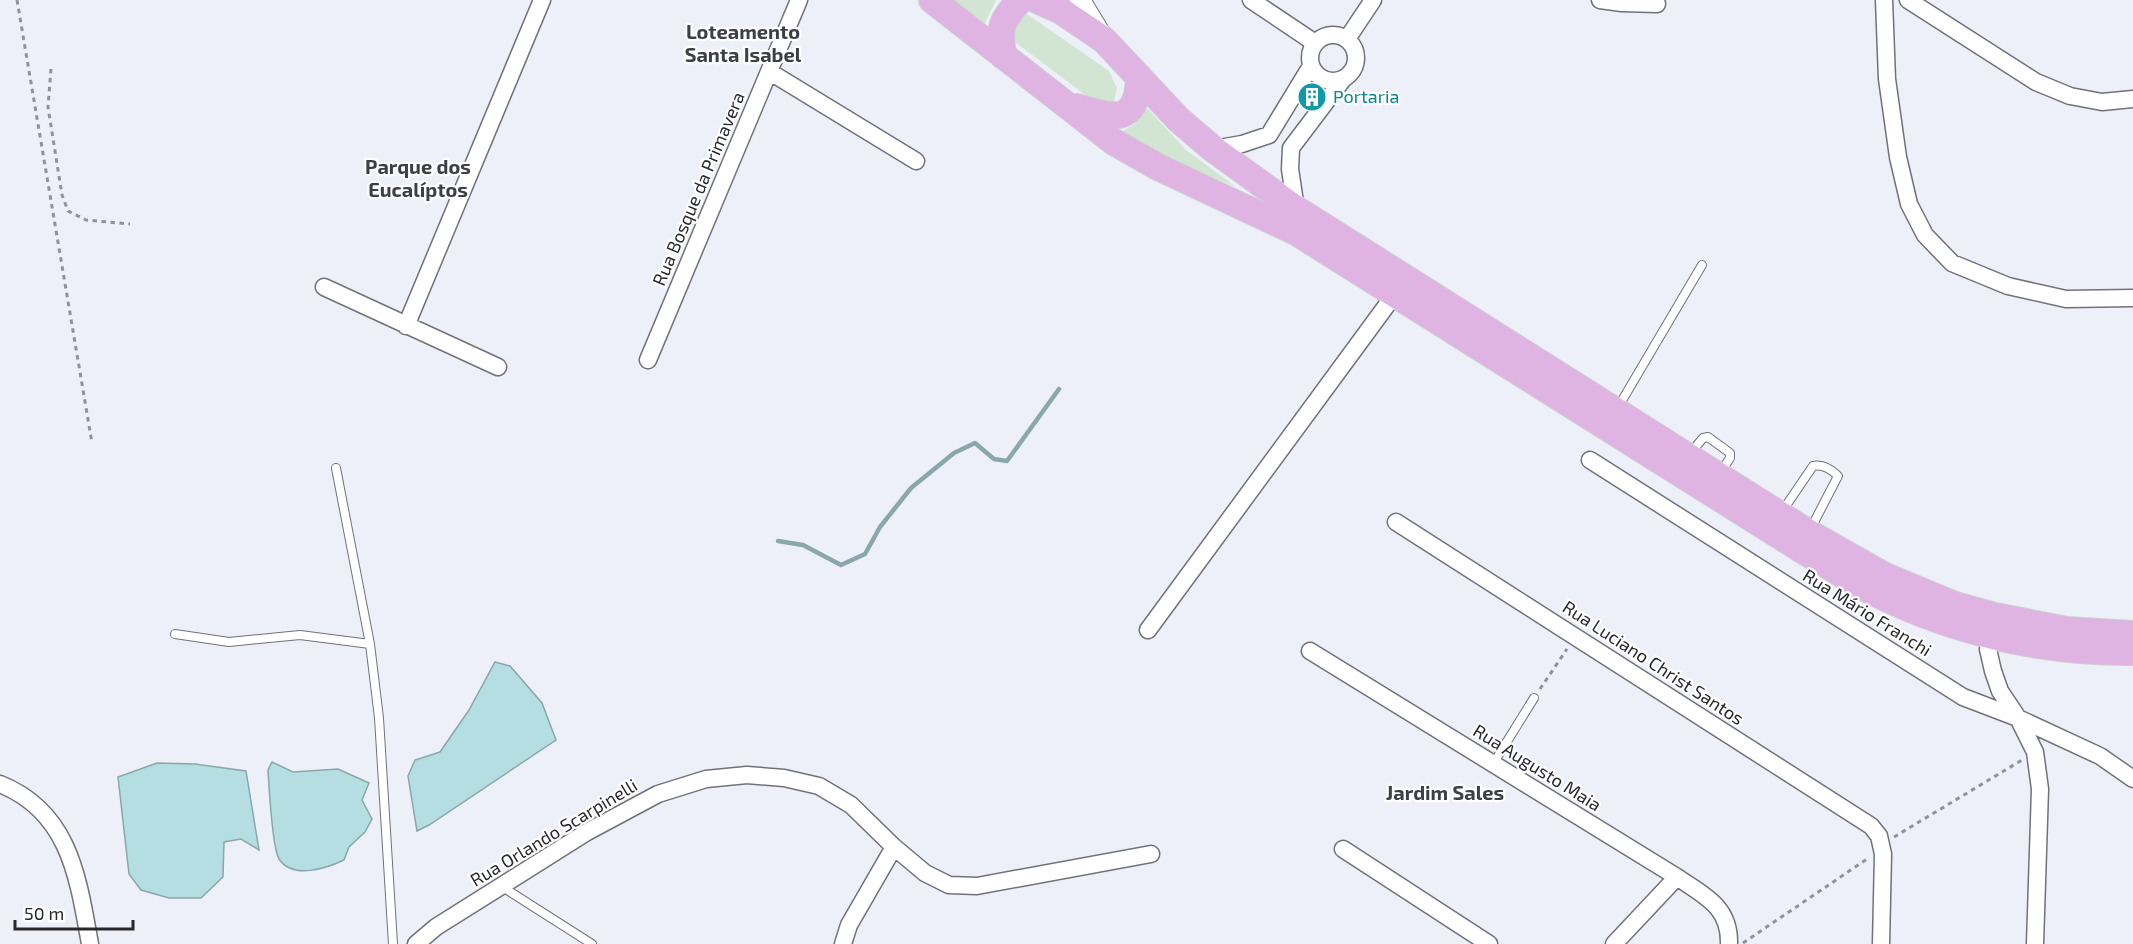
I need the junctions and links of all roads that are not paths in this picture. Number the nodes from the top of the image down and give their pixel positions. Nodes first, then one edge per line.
1 (542, 0) edge
2 (799, 0) edge
3 (932, 0) edge
4 (1020, 0) edge
5 (1036, 0) edge
6 (1080, 0) edge
7 (1251, 0) edge
8 (1373, 0) edge
9 (1600, 0) edge
10 (1884, 0) edge
11 (1908, 0) edge
12 (1657, 3) dead end
13 (1347, 39) junction
14 (1104, 40) junction
15 (1315, 43) junction
16 (1003, 56) junction
17 (1311, 66) junction
18 (770, 72) junction
19 (1139, 77) junction
20 (1344, 78) junction
21 (2133, 99) edge
22 (1068, 104) junction
23 (1269, 135) junction
24 (1291, 148) junction
25 (1214, 149) junction
26 (916, 161) dead end
27 (1296, 209) junction
28 (1702, 265) dead end
29 (324, 287) dead end
30 (1395, 294) junction
31 (2133, 298) edge
32 (406, 326) junction
33 (648, 360) dead end
34 (498, 367) dead end
35 (1615, 412) junction
36 (1590, 460) dead end
37 (336, 468) dead end
38 (1779, 515) junction
39 (1396, 522) dead end
40 (1809, 533) junction
41 (1992, 626) junction
42 (1148, 630) dead end
43 (175, 634) dead end
44 (2133, 634) edge
45 (370, 644) junction
46 (1310, 651) dead end
47 (2133, 652) edge
48 (1534, 698) road end
49 (2018, 718) junction
50 (1493, 764) junction
51 (2133, 780) edge
52 (0, 784) edge
53 (894, 847) junction
54 (1343, 849) dead end
55 (1151, 854) dead end
56 (1677, 877) junction
57 (501, 886) junction
58 (1730, 938) edge
59 (90, 944) edge
60 (393, 944) edge
61 (416, 944) edge
62 (592, 944) edge
63 (843, 944) edge
64 (1489, 944) edge
65 (1614, 944) edge
66 (1881, 944) edge
67 (2035, 944) edge

1 - 32 street
2 - 18 street, Rua Bosque da Primavera
3 - 16 main road
4 - 16 main road
5 - 14 main road
6 - 14 street
7 - 15 street
8 - 13 street
9 - 12 street
10 - 31 street
11 - 21 street
13 - 15 street
13 - 20 street
14 - 19 main road
15 - 17 street
16 - 22 main road
17 - 20 street
17 - 23 street
18 - 26 street
18 - 33 street, Rua Bosque da Primavera
19 - 22 main road
19 - 25 main road
20 - 24 street
22 - 30 main road
23 - 24 street
23 - 25 street
24 - 27 street
25 - 27 main road
27 - 35 main road
28 - 35 lane
29 - 32 street
30 - 41 main road
30 - 42 street
32 - 34 street
35 - 38 main road
36 - 49 street, Rua Mário Franchi
37 - 45 lane
38 - 40 main road
38 - 40 lane
39 - 66 street, Rua Luciano Christ Santos
40 - 41 main road
41 - 44 main road
41 - 47 main road
41 - 49 street
43 - 45 lane
45 - 60 lane
46 - 50 street, Rua Augusto Maia
48 - 50 lane
49 - 51 street, Rua Mário Franchi
49 - 67 street
50 - 56 street, Rua Augusto Maia
52 - 59 street
53 - 55 street, Rua Orlando Scarpinelli
53 - 57 street, Rua Orlando Scarpinelli
53 - 63 street
54 - 64 street
56 - 58 street, Rua Augusto Maia
56 - 65 street
57 - 61 street, Rua Orlando Scarpinelli
57 - 62 lane

